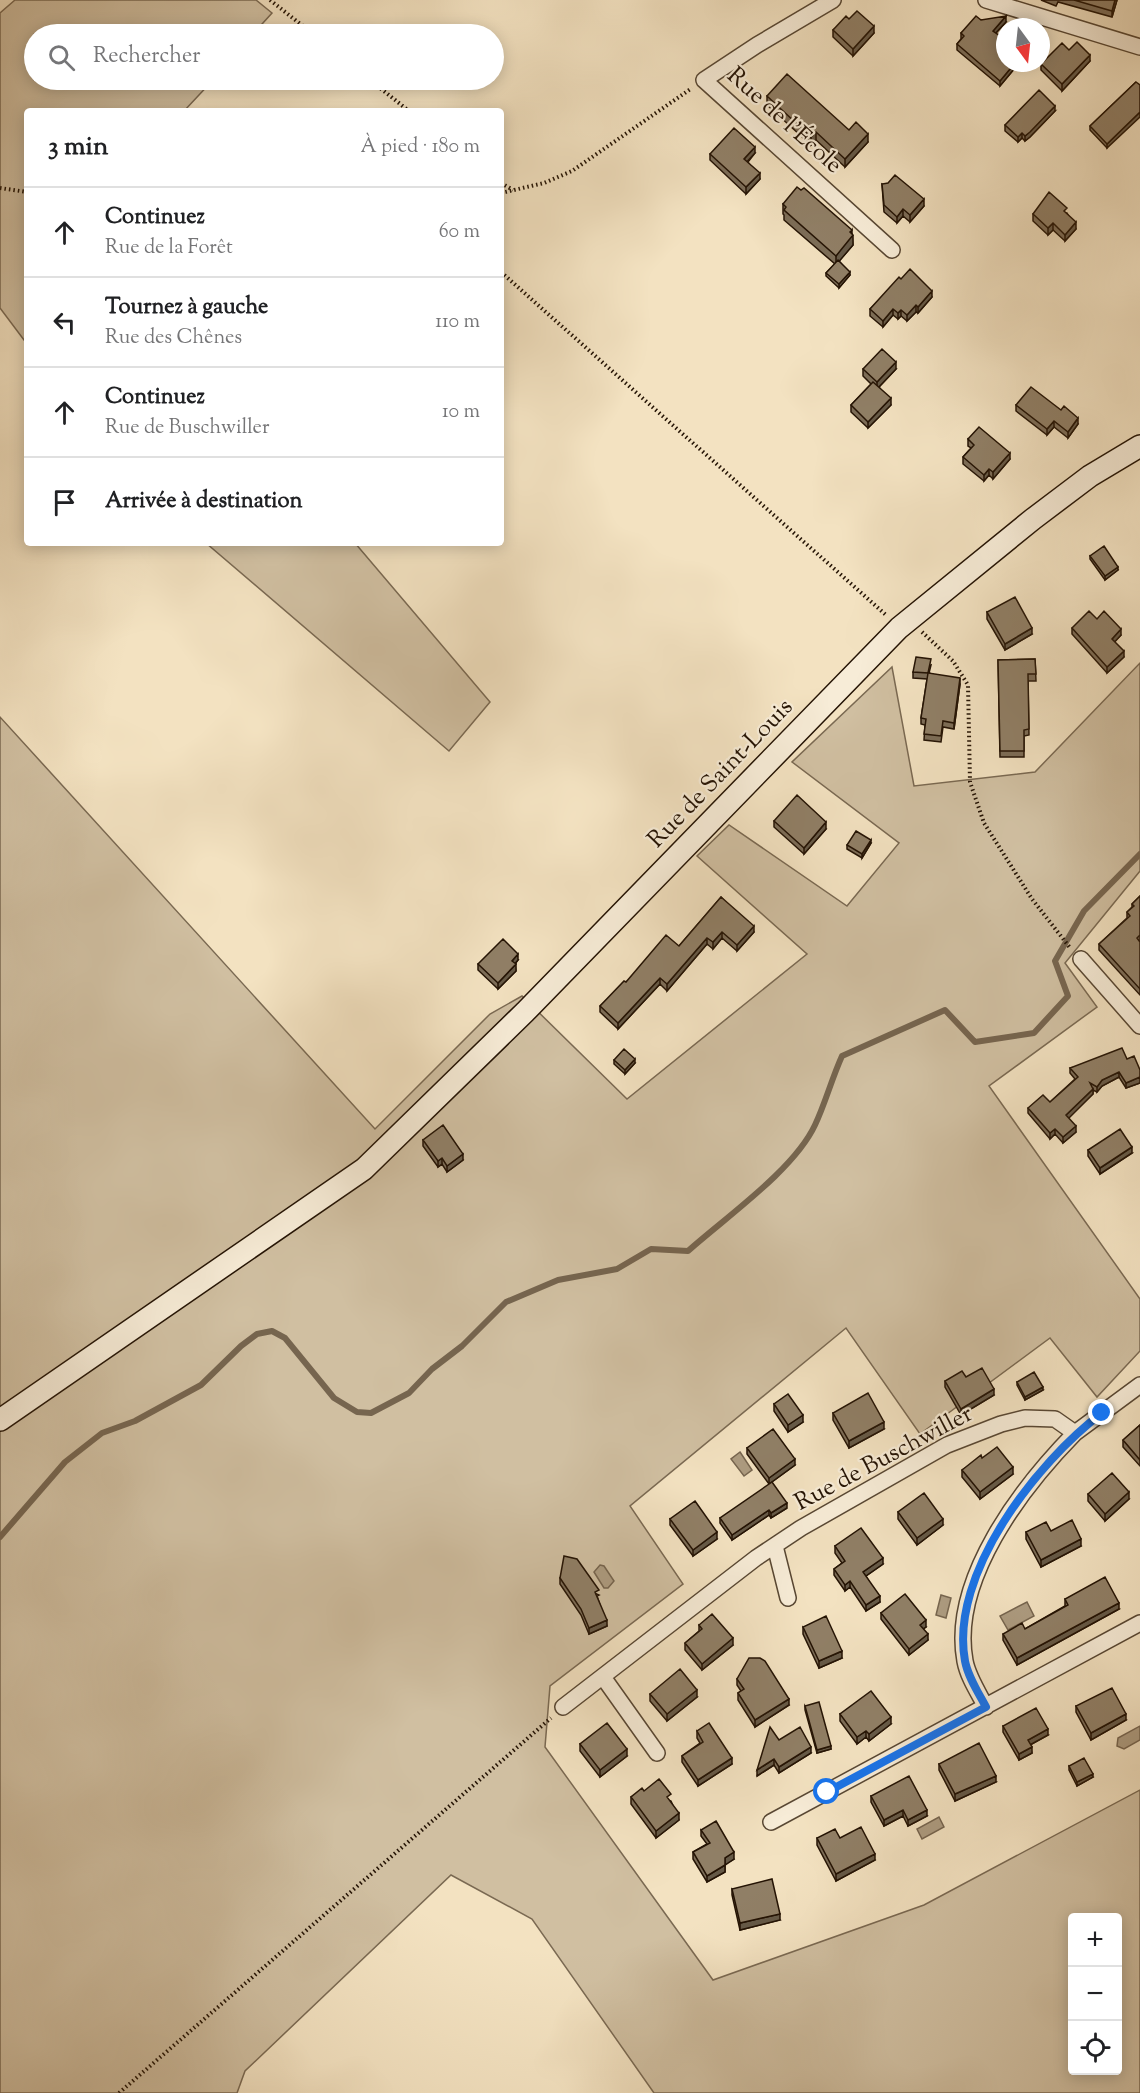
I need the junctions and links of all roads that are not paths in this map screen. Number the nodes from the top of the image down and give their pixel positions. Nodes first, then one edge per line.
1 (833, 0) edge
2 (986, 0) edge
3 (1140, 47) edge
4 (892, 250) dead end
5 (1140, 446) edge
6 (1078, 956) road end
7 (1140, 1026) edge
8 (1140, 1385) edge
9 (0, 1420) edge
10 (1075, 1433) junction
11 (775, 1546) junction
12 (788, 1598) dead end
13 (1140, 1623) edge
14 (603, 1677) junction
15 (563, 1707) road end
16 (986, 1707) junction
17 (657, 1753) dead end
18 (771, 1822) dead end

1 - 4 street, Rue de l'École
2 - 3 street
5 - 9 street, Rue de Saint-Louis
6 - 7 street
8 - 10 street
10 - 11 street, Rue de Buschwiller
10 - 16 street
11 - 12 street
11 - 14 street, Rue de Buschwiller
13 - 16 street
14 - 15 street, Rue de Buschwiller
14 - 17 street
16 - 18 street

